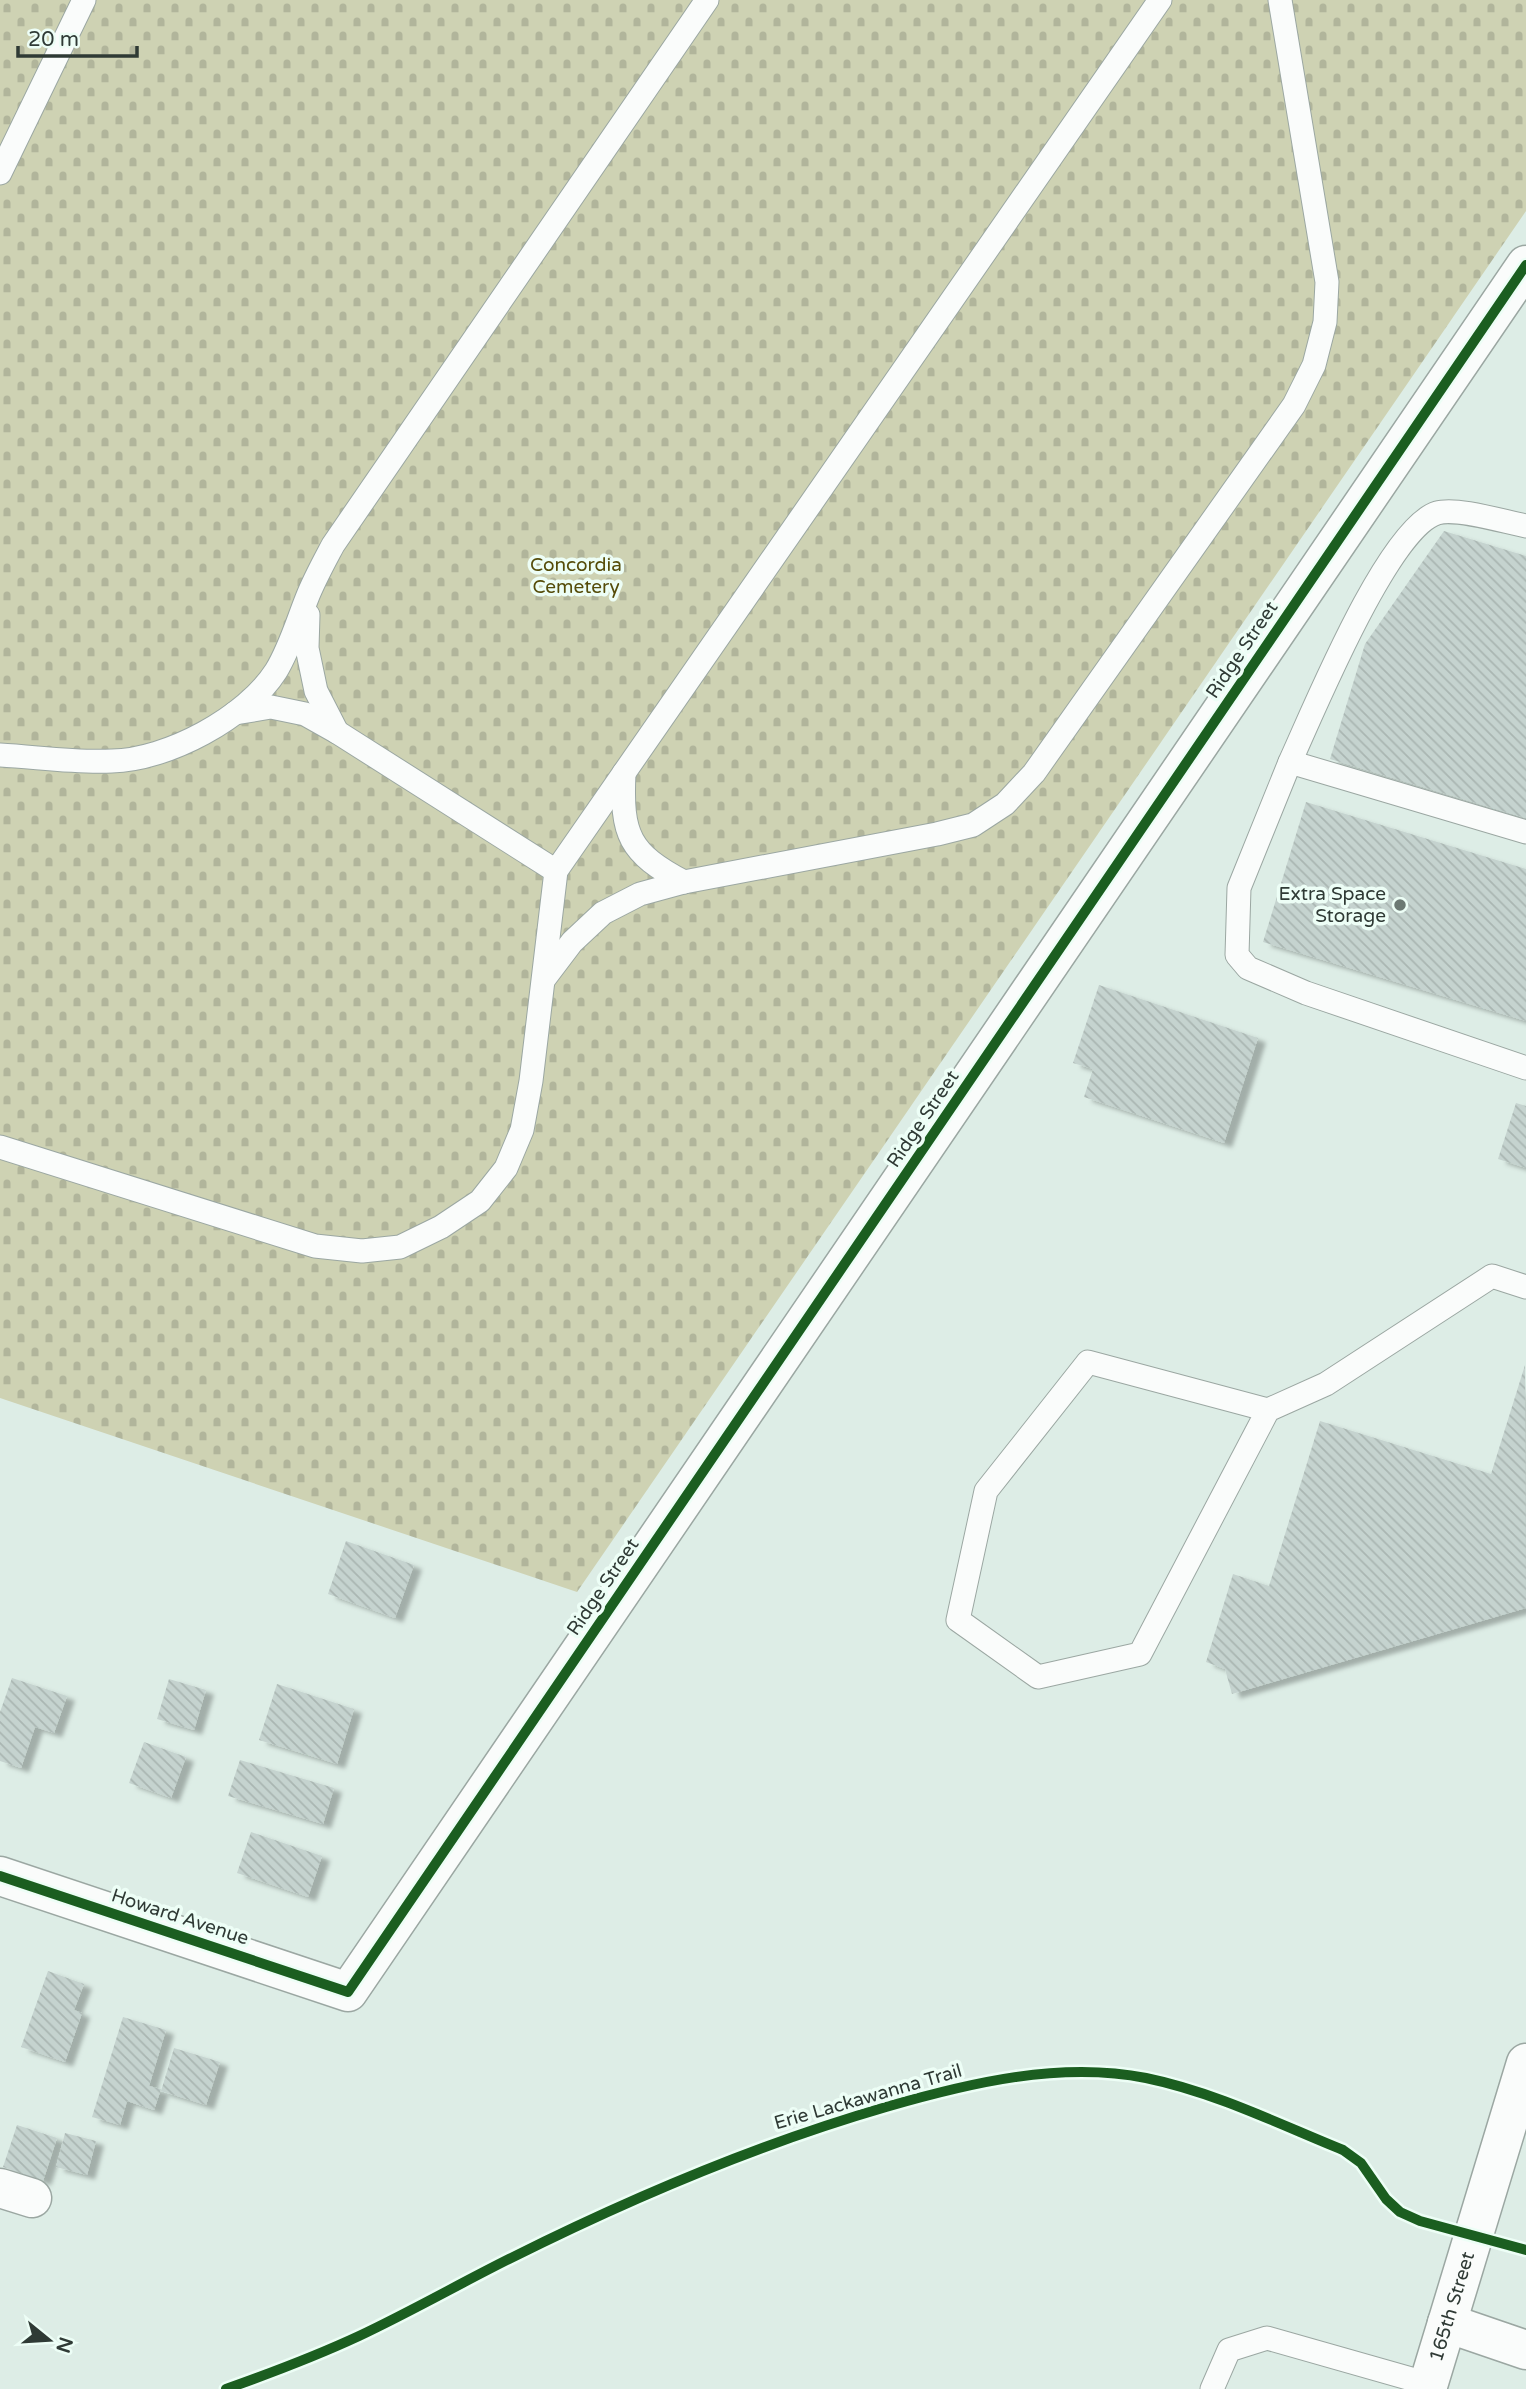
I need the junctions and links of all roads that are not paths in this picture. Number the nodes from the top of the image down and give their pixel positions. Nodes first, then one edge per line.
1 (84, 0) edge
2 (707, 0) edge
3 (1160, 0) edge
4 (1280, 0) edge
5 (0, 173) edge
6 (1526, 265) edge
7 (1526, 526) edge
8 (308, 596) junction
9 (235, 713) junction
10 (337, 732) junction
11 (0, 755) edge
12 (1290, 762) junction
13 (624, 773) junction
14 (1526, 832) edge
15 (556, 871) junction
16 (684, 882) junction
17 (544, 979) junction
18 (1526, 1068) edge
19 (0, 1147) edge
20 (1526, 1287) edge
21 (1268, 1410) junction
22 (0, 1876) edge
23 (348, 1992) joint
24 (1526, 2063) edge
25 (1447, 2323) junction
26 (1526, 2350) edge
27 (1428, 2386) edge
28 (1212, 2389) edge

1 - 5 lane
2 - 8 lane
3 - 13 lane
4 - 16 lane
6 - 23 street, Ridge Street
7 - 12 lane
8 - 9 lane
8 - 10 lane
9 - 10 lane
9 - 11 lane
10 - 15 lane
12 - 14 lane
12 - 18 lane
13 - 15 lane
13 - 16 lane
15 - 17 lane
16 - 17 lane
17 - 19 lane
20 - 21 lane
21 - 21 lane
22 - 23 street, Howard Avenue
24 - 25 street, 165th Street
25 - 26 street
25 - 27 street, 165th Street
27 - 28 lane

